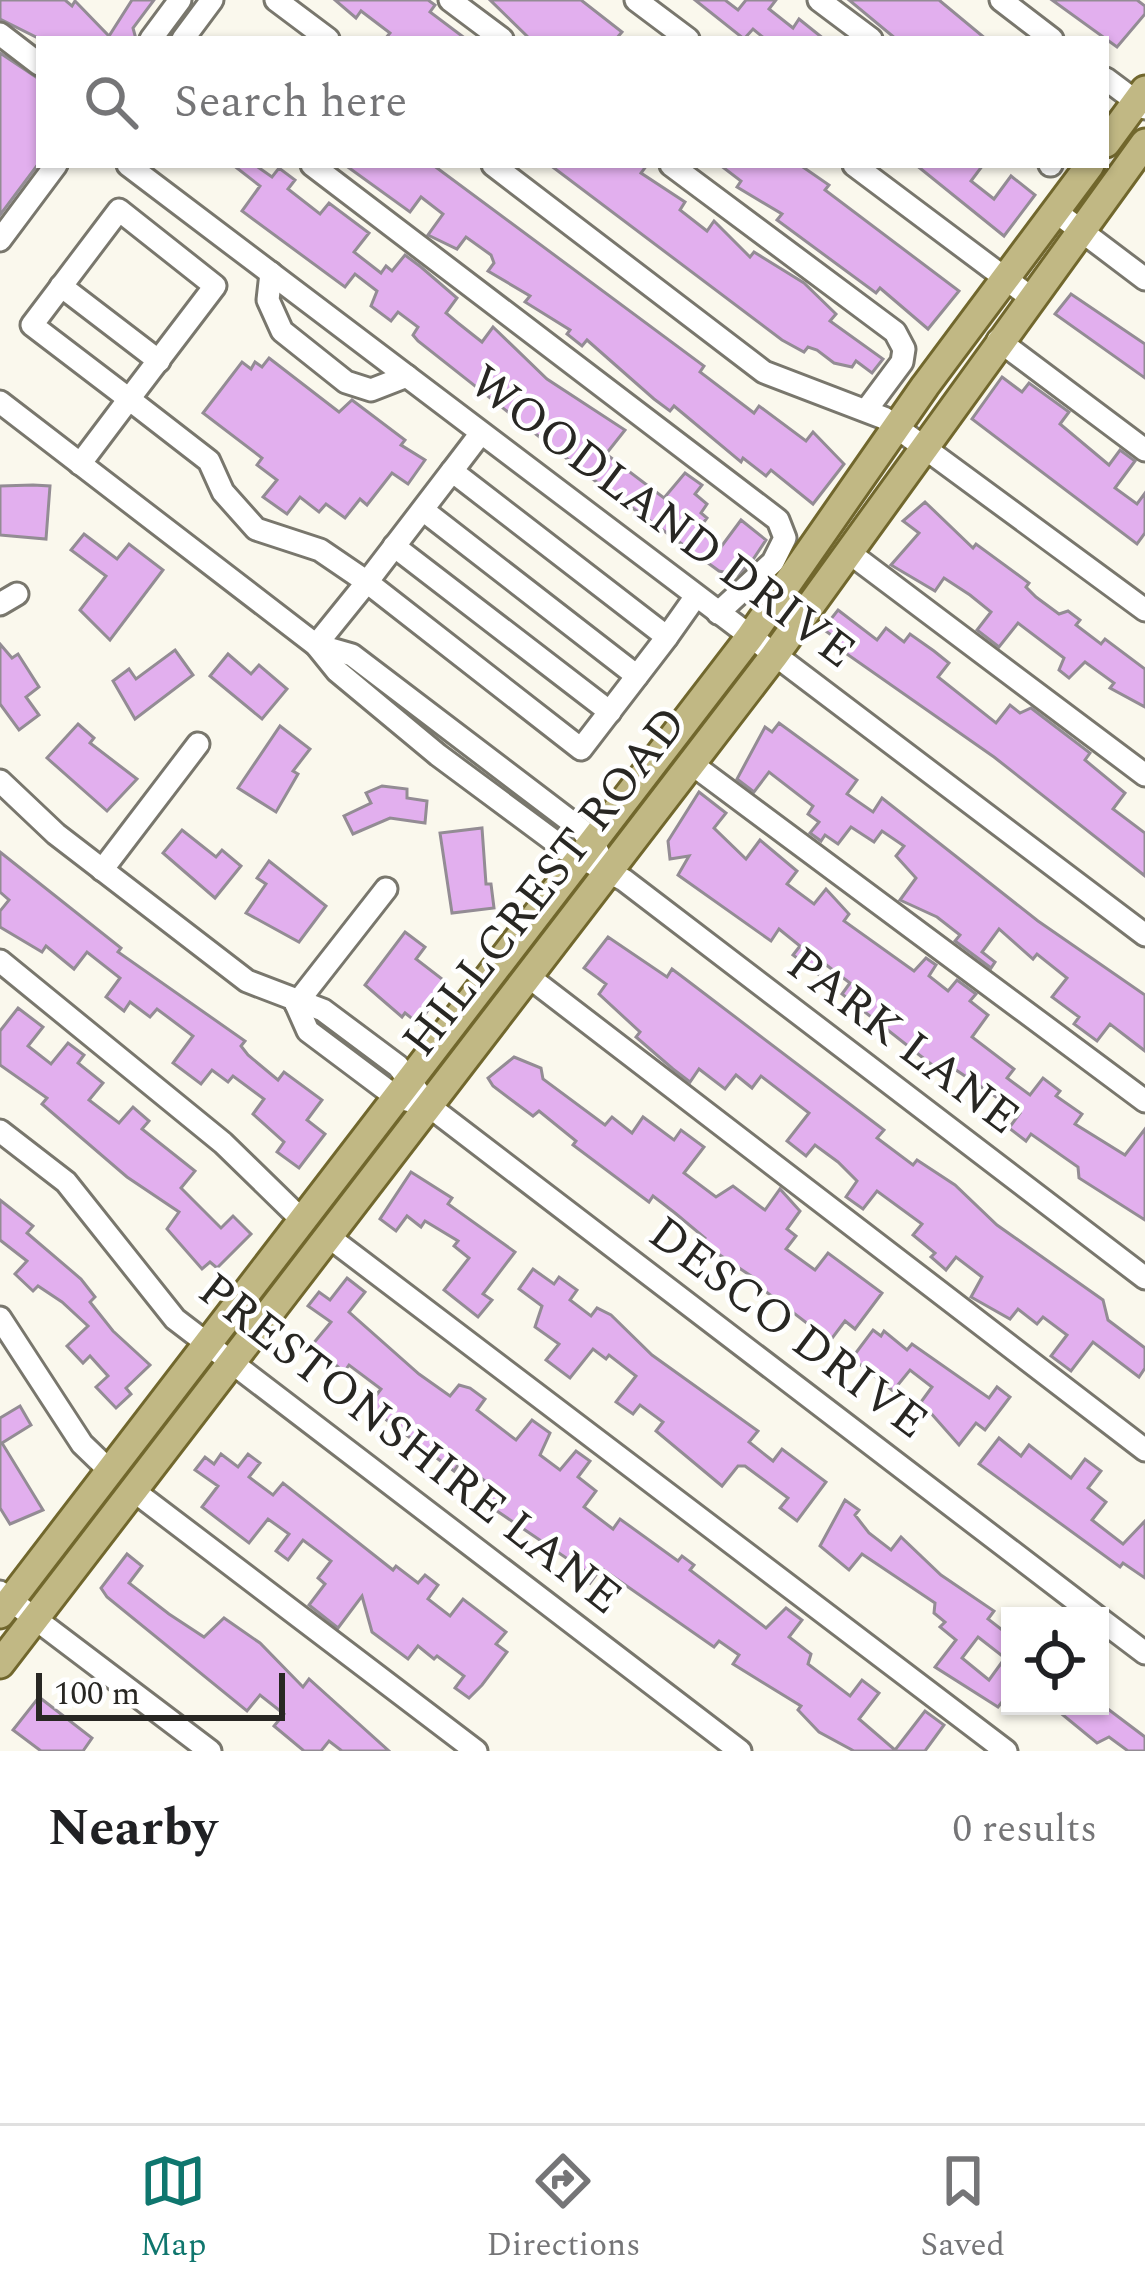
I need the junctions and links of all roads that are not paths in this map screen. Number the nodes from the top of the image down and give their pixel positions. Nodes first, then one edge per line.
1 (180, 0) edge
2 (212, 0) edge
3 (276, 0) edge
4 (450, 0) edge
5 (636, 0) edge
6 (819, 0) edge
7 (1000, 0) edge
8 (0, 34) edge
9 (153, 36) edge
10 (185, 36) edge
11 (324, 36) edge
12 (498, 36) edge
13 (684, 36) edge
14 (867, 36) edge
15 (1048, 36) edge
16 (36, 62) edge
17 (1126, 94) edge
18 (1109, 136) edge
19 (1145, 143) edge
20 (54, 168) edge
21 (132, 168) edge
22 (316, 168) edge
23 (497, 168) edge
24 (675, 168) edge
25 (858, 168) edge
26 (1088, 168) edge
27 (1055, 211) junction
28 (1080, 230) junction
29 (0, 240) edge
30 (242, 251) junction
31 (271, 273) junction
32 (1004, 279) junction
33 (1145, 279) edge
34 (61, 286) junction
35 (215, 286) junction
36 (1030, 297) junction
37 (998, 340) junction
38 (158, 361) junction
39 (407, 376) junction
40 (129, 399) junction
41 (0, 403) edge
42 (867, 409) junction
43 (897, 427) junction
44 (481, 433) junction
45 (923, 445) junction
46 (1145, 450) edge
47 (80, 464) junction
48 (452, 471) junction
49 (423, 509) junction
50 (394, 546) junction
51 (851, 554) junction
52 (367, 583) junction
53 (696, 596) junction
54 (1145, 610) edge
55 (718, 613) junction
56 (667, 637) junction
57 (750, 637) junction
58 (316, 645) junction
59 (775, 656) junction
60 (637, 676) junction
61 (610, 712) junction
62 (198, 744) dead end
63 (692, 764) junction
64 (1145, 775) edge
65 (0, 781) edge
66 (586, 850) junction
67 (102, 870) junction
68 (610, 870) junction
69 (386, 889) dead end
70 (1145, 935) edge
71 (0, 961) edge
72 (529, 977) junction
73 (296, 1004) junction
74 (404, 1087) junction
75 (1145, 1101) edge
76 (429, 1106) junction
77 (0, 1131) edge
78 (303, 1221) junction
79 (329, 1237) junction
80 (1145, 1278) edge
81 (0, 1318) edge
82 (207, 1345) junction
83 (231, 1364) junction
84 (1145, 1450) edge
85 (110, 1471) junction
86 (134, 1491) junction
87 (4, 1602) edge
88 (1084, 1607) edge
89 (36, 1617) junction
90 (1109, 1626) edge
91 (1145, 1654) edge
92 (0, 1664) edge
93 (210, 1751) edge
94 (476, 1751) edge
95 (740, 1751) edge
96 (1006, 1751) edge

1 - 9 street
2 - 10 street
3 - 11 street
4 - 12 street
5 - 13 street
6 - 14 street
7 - 15 street
8 - 16 street
17 - 18 main road
19 - 28 main road, HILLCREST ROAD
20 - 29 street
21 - 30 street, WOODLAND DRIVE
22 - 55 street
23 - 42 street
24 - 42 street
25 - 32 street
26 - 27 main road, HILLCREST ROAD
27 - 28 street
27 - 32 main road, HILLCREST ROAD
28 - 33 street
28 - 36 main road, HILLCREST ROAD
30 - 31 street, WOODLAND DRIVE
30 - 35 street
31 - 39 street, WOODLAND DRIVE
31 - 39 street
32 - 36 street
32 - 43 main road, HILLCREST ROAD
34 - 35 street
34 - 38 street
34 - 40 street
35 - 38 street
36 - 37 main road, HILLCREST ROAD
37 - 45 main road, HILLCREST ROAD
37 - 46 street
38 - 40 street
39 - 44 street, WOODLAND DRIVE
40 - 47 street
40 - 52 street
41 - 47 street, PARK LANE
42 - 43 street
43 - 45 street
43 - 57 main road, HILLCREST ROAD
44 - 48 street
44 - 53 street, WOODLAND DRIVE
45 - 51 main road, HILLCREST ROAD
45 - 54 street
47 - 58 street, PARK LANE
48 - 49 street
48 - 56 street
49 - 50 street
49 - 60 street
50 - 52 street
50 - 61 street
51 - 59 main road, HILLCREST ROAD
51 - 64 street
52 - 58 street
52 - 61 street
53 - 55 street, WOODLAND DRIVE
53 - 56 street
55 - 57 street, WOODLAND DRIVE
56 - 60 street
57 - 59 street, WOODLAND DRIVE
57 - 66 main road, HILLCREST ROAD
58 - 66 street, PARK LANE
59 - 63 main road, HILLCREST ROAD
59 - 70 street, WOODLAND DRIVE
60 - 61 street
62 - 67 street
63 - 68 main road, HILLCREST ROAD
63 - 75 street
65 - 67 street, DESCO DRIVE
66 - 68 street, PARK LANE
66 - 74 main road, HILLCREST ROAD
67 - 73 street, DESCO DRIVE
68 - 72 main road, HILLCREST ROAD
68 - 80 street, PARK LANE
69 - 73 street
71 - 78 street
72 - 76 main road, HILLCREST ROAD
72 - 84 street
73 - 74 street, DESCO DRIVE
74 - 76 street, DESCO DRIVE
74 - 78 main road, HILLCREST ROAD
76 - 79 main road, HILLCREST ROAD
76 - 88 street, DESCO DRIVE
77 - 82 street, PRESTONSHIRE LANE
78 - 82 main road, HILLCREST ROAD
79 - 83 main road, HILLCREST ROAD
79 - 96 street
81 - 85 street
82 - 83 street, PRESTONSHIRE LANE
82 - 85 main road, HILLCREST ROAD
83 - 86 main road, HILLCREST ROAD
83 - 95 street, PRESTONSHIRE LANE
85 - 87 main road, HILLCREST ROAD
86 - 89 main road, HILLCREST ROAD
86 - 94 street
87 - 89 street
89 - 92 main road, HILLCREST ROAD
89 - 93 street
90 - 91 street, DESCO DRIVE

